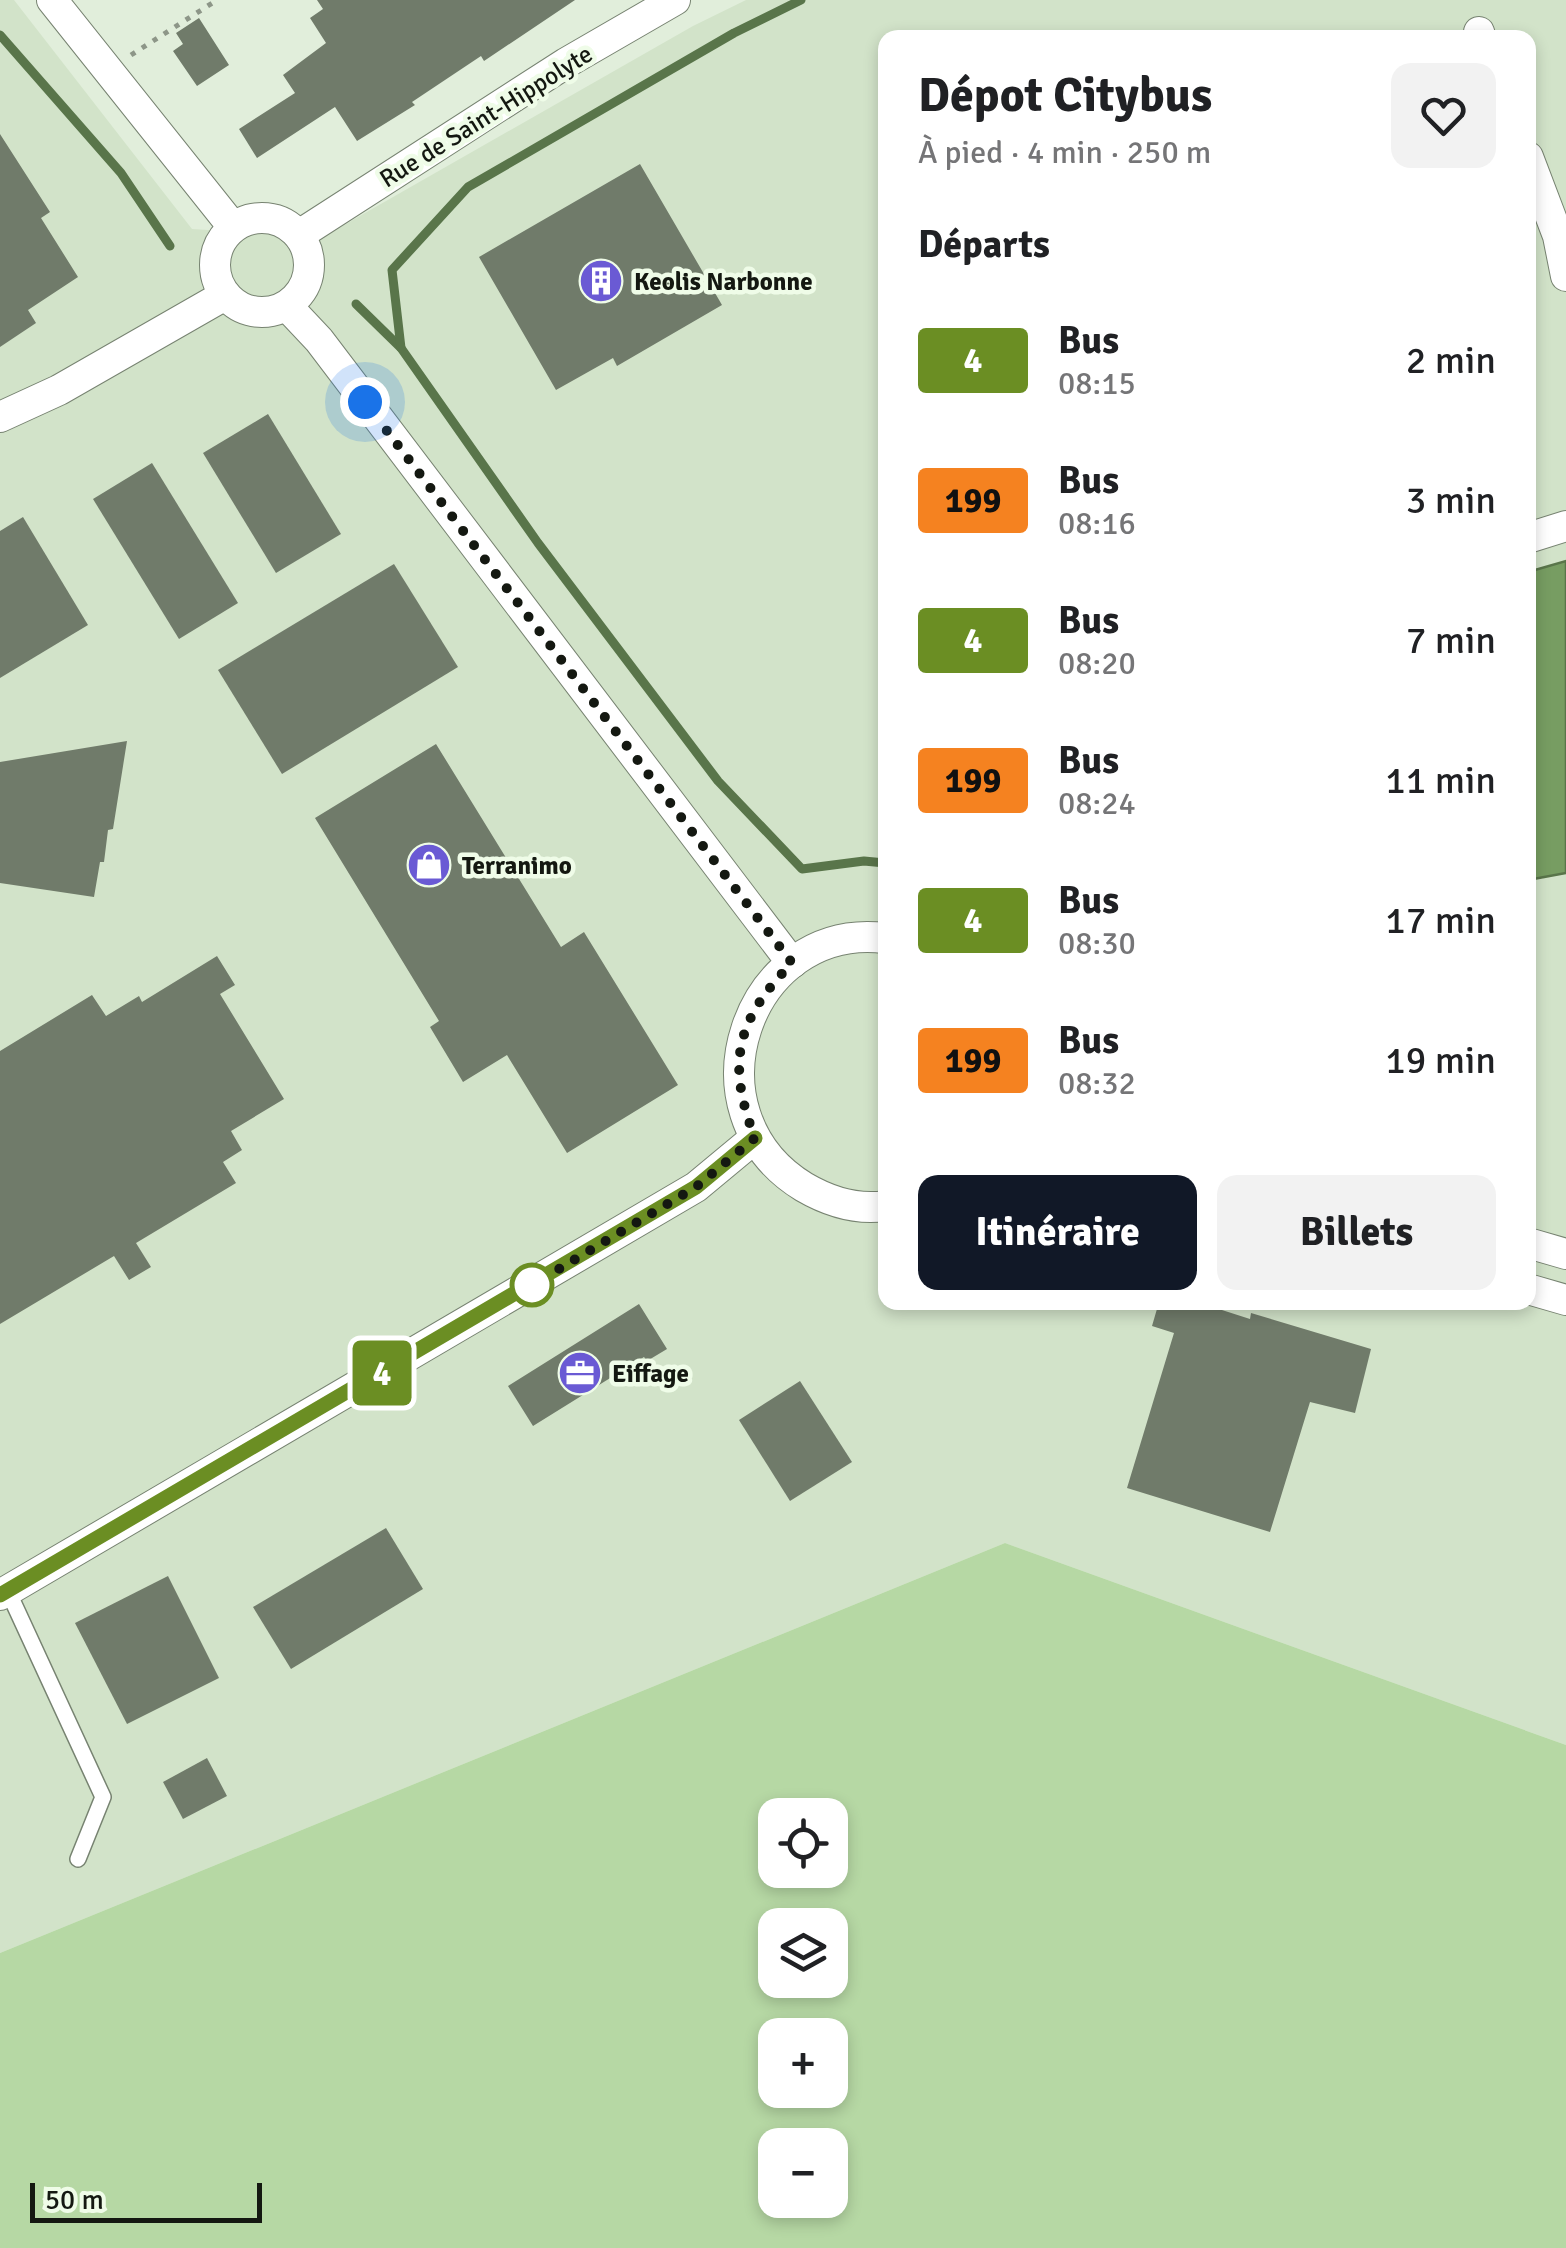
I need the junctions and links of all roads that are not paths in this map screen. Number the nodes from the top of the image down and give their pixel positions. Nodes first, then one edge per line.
1 (52, 0) edge
2 (675, 0) edge
3 (1536, 179) edge
4 (234, 227) junction
5 (299, 234) junction
6 (1566, 276) edge
7 (225, 295) junction
8 (287, 306) junction
9 (0, 417) edge
10 (1566, 526) edge
11 (1536, 535) edge
12 (878, 937) edge
13 (792, 963) junction
14 (755, 1138) junction
15 (878, 1207) edge
16 (1536, 1245) edge
17 (1566, 1254) edge
18 (1536, 1291) edge
19 (1566, 1300) edge
20 (4, 1593) edge
21 (78, 1859) dead end

1 - 4 street
2 - 5 street, Rue de Saint-Hippolyte
3 - 6 street
4 - 5 street
4 - 7 street
5 - 8 street
7 - 8 street
7 - 9 street
8 - 13 street
10 - 11 street
12 - 13 street
13 - 14 street
14 - 15 street
14 - 20 street
16 - 17 street
18 - 19 street
20 - 21 lane

